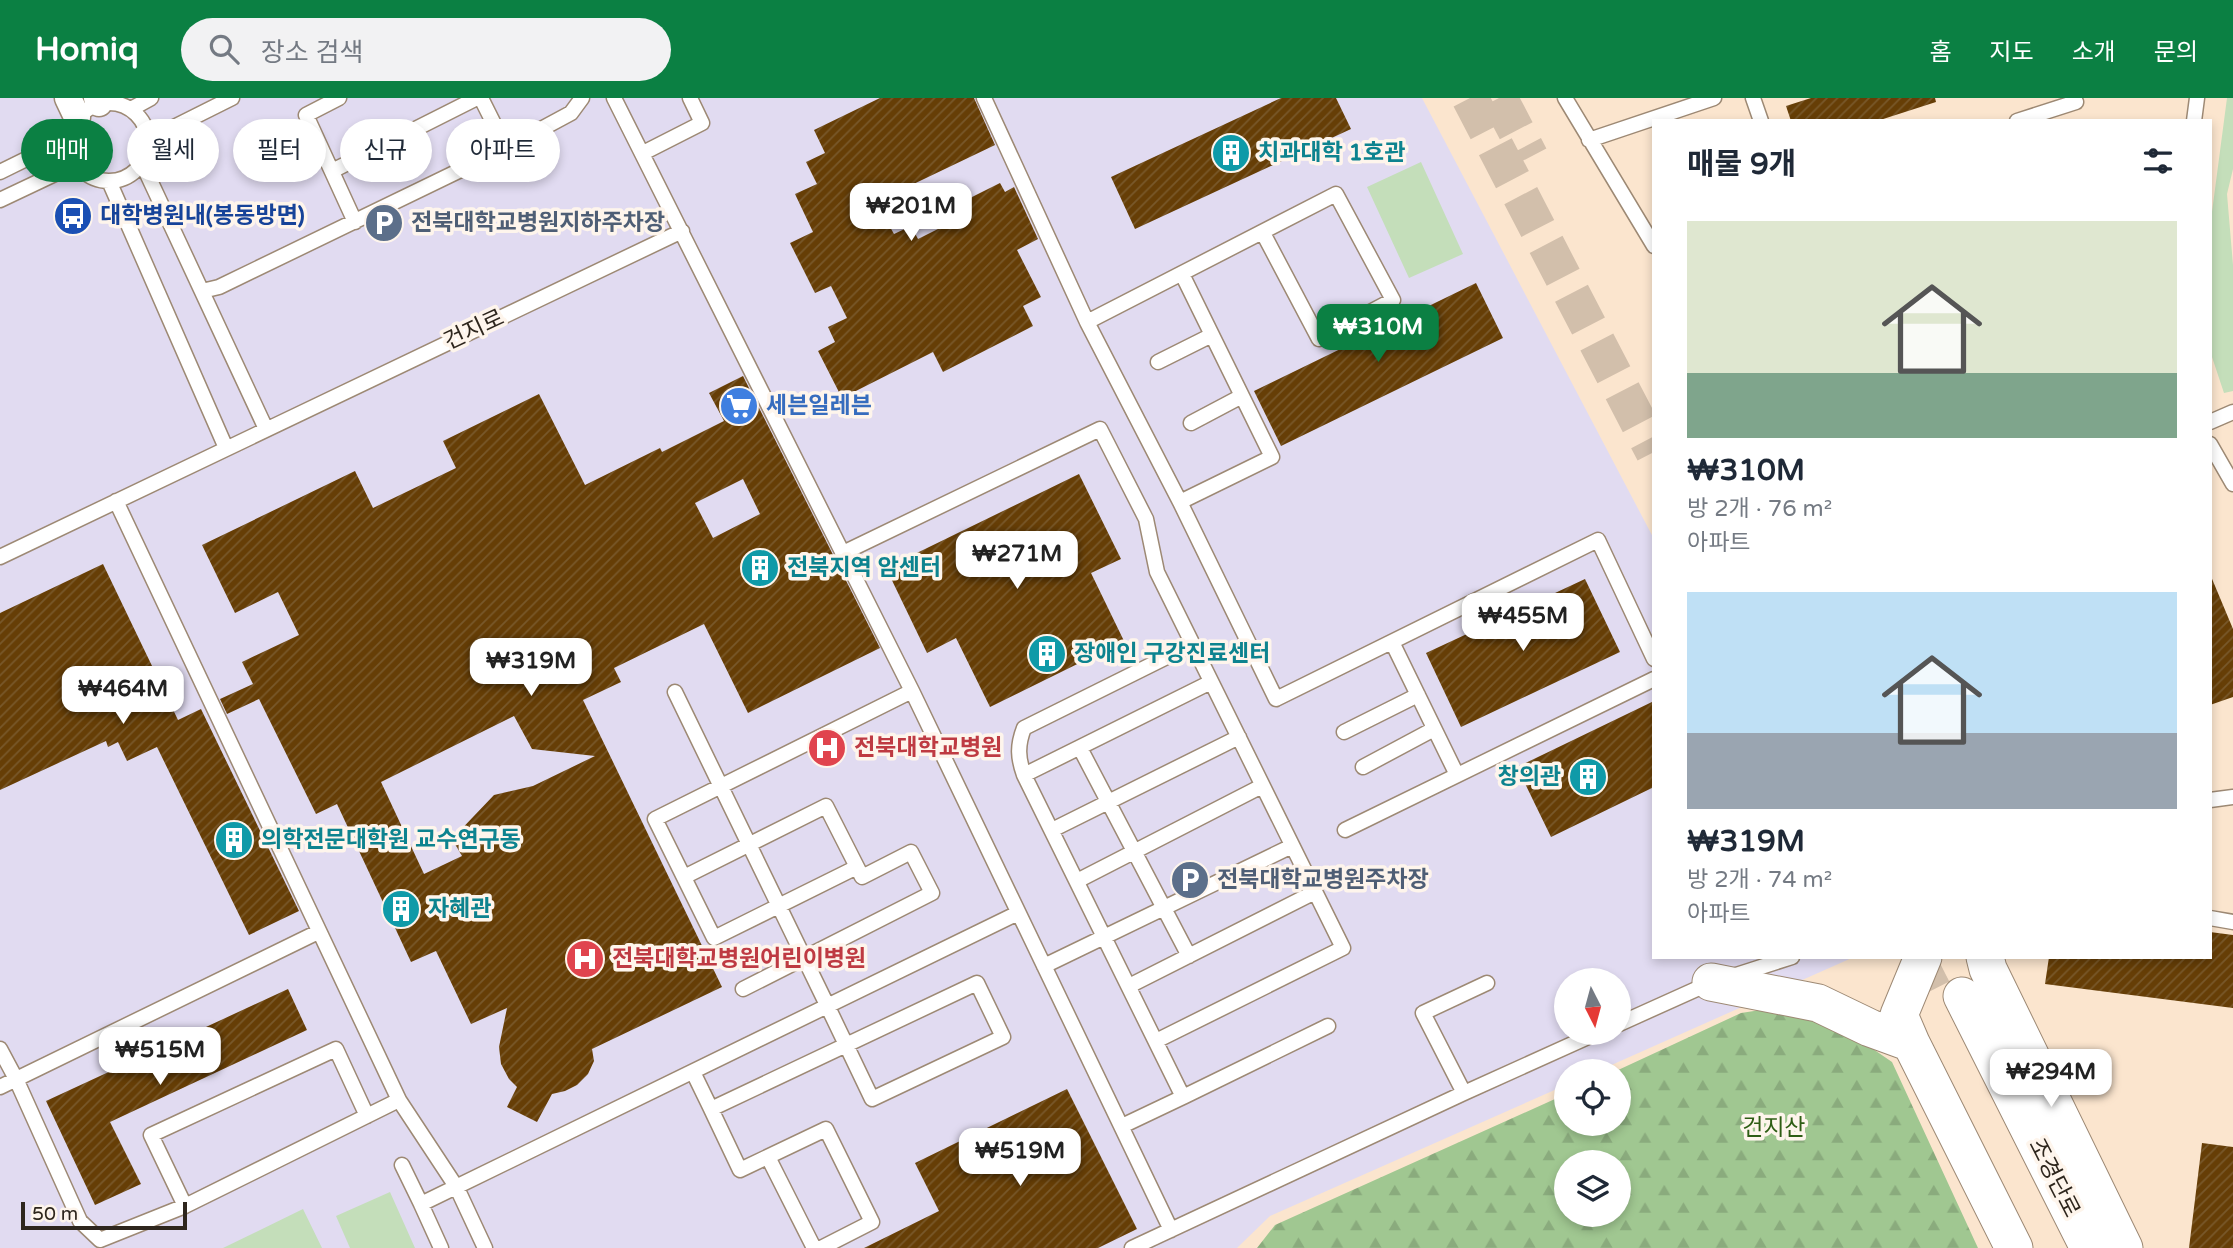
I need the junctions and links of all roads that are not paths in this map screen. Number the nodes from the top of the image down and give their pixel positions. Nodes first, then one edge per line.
1 (152, 98) edge
2 (232, 98) edge
3 (339, 98) edge
4 (479, 98) edge
5 (582, 98) edge
6 (614, 98) edge
7 (690, 98) edge
8 (984, 98) edge
9 (1565, 98) edge
10 (1714, 98) edge
11 (1753, 98) edge
12 (2197, 98) edge
13 (2076, 102) dead end
14 (131, 109) junction
15 (82, 111) edge
16 (139, 119) edge
17 (190, 119) edge
18 (490, 119) edge
19 (560, 119) edge
20 (1760, 119) edge
21 (2023, 119) edge
22 (2194, 119) edge
23 (1589, 139) junction
24 (643, 153) junction
25 (332, 171) junction
26 (0, 172) edge
27 (446, 177) edge
28 (38, 182) edge
29 (109, 182) edge
30 (151, 182) edge
31 (0, 200) edge
32 (355, 222) junction
33 (682, 231) junction
34 (1263, 233) junction
35 (1652, 243) edge
36 (1182, 274) junction
37 (202, 290) junction
38 (1087, 322) junction
39 (1212, 335) junction
40 (1158, 362) dead end
41 (1242, 396) junction
42 (2233, 412) edge
43 (2212, 421) edge
44 (1191, 423) dead end
45 (266, 429) junction
46 (2212, 447) edge
47 (226, 448) junction
48 (2233, 484) edge
49 (116, 501) junction
50 (1180, 502) junction
51 (843, 553) junction
52 (0, 557) edge
53 (1392, 642) junction
54 (1193, 644) junction
55 (1652, 655) edge
56 (1652, 680) edge
57 (1211, 682) junction
58 (912, 691) junction
59 (675, 692) dead end
60 (1418, 695) junction
61 (1434, 729) junction
62 (1344, 732) dead end
63 (1238, 737) junction
64 (1080, 748) junction
65 (1363, 767) dead end
66 (1024, 775) junction
67 (1457, 775) junction
68 (721, 786) junction
69 (1262, 786) junction
70 (2233, 797) edge
71 (2212, 800) edge
72 (1108, 802) junction
73 (1052, 830) junction
74 (1345, 830) dead end
75 (749, 845) junction
76 (1292, 846) junction
77 (1134, 851) junction
78 (857, 867) junction
79 (684, 877) junction
80 (1077, 881) junction
81 (1315, 892) junction
82 (779, 906) junction
83 (1164, 908) junction
84 (1018, 913) junction
85 (2212, 918) edge
86 (2233, 922) edge
87 (318, 932) junction
88 (1105, 937) junction
89 (1189, 956) junction
90 (804, 958) junction
91 (1785, 959) edge
92 (1922, 959) edge
93 (1980, 961) edge
94 (1044, 966) junction
95 (1711, 982) junction
96 (1488, 983) dead end
97 (1129, 986) junction
98 (743, 989) dead end
99 (827, 1005) junction
100 (1631, 1019) edge
101 (1328, 1027) dead end
102 (1156, 1041) junction
103 (1911, 1043) junction
104 (846, 1045) junction
105 (1570, 1045) edge
106 (0, 1049) edge
107 (693, 1072) junction
108 (16, 1079) junction
109 (0, 1087) edge
110 (1464, 1093) junction
111 (1183, 1097) junction
112 (399, 1100) junction
113 (711, 1109) junction
114 (367, 1116) junction
115 (1122, 1126) junction
116 (768, 1157) junction
117 (402, 1165) dead end
118 (457, 1188) junction
119 (421, 1204) junction
120 (185, 1206) junction
121 (1171, 1230) junction
122 (839, 1244) edge
123 (441, 1248) edge
124 (485, 1248) edge
125 (814, 1248) edge
126 (821, 1248) edge
127 (1132, 1248) edge
128 (2014, 1248) edge
129 (2062, 1248) edge
130 (2089, 1248) edge
131 (2124, 1248) edge

1 - 14 lane
2 - 17 lane
3 - 25 lane
4 - 18 lane
4 - 25 lane
5 - 19 lane
6 - 24 lane
7 - 24 lane
8 - 38 lane
9 - 23 lane
10 - 23 lane
11 - 20 lane
12 - 22 lane
13 - 21 lane
14 - 15 lane
14 - 16 lane
15 - 26 lane
23 - 35 lane
24 - 33 lane
25 - 32 lane
27 - 32 lane
28 - 31 lane
29 - 47 lane
30 - 37 lane
32 - 37 lane
33 - 45 lane, 건지로
33 - 51 lane
34 - 34 lane
34 - 36 lane
36 - 38 lane
36 - 39 lane
37 - 45 lane
38 - 50 lane
39 - 40 lane
39 - 41 lane
41 - 44 lane
41 - 50 lane
42 - 43 lane
45 - 47 lane, 건지로
46 - 48 lane
47 - 49 lane, 건지로
49 - 52 lane, 건지로
49 - 87 lane
50 - 53 lane
51 - 54 lane
51 - 58 lane
53 - 55 lane
53 - 60 lane
54 - 57 lane
54 - 66 lane
56 - 67 lane
57 - 63 lane
57 - 64 lane
58 - 68 lane
58 - 84 lane
59 - 68 lane
60 - 61 lane
60 - 62 lane
61 - 65 lane
61 - 67 lane
63 - 69 lane
63 - 72 lane
64 - 66 lane
64 - 72 lane
66 - 73 lane
67 - 74 lane
68 - 75 lane
68 - 79 lane
69 - 76 lane
69 - 77 lane
70 - 71 lane
72 - 73 lane
72 - 77 lane
73 - 80 lane
75 - 78 lane
75 - 79 lane
75 - 82 lane
76 - 81 lane
76 - 83 lane
77 - 80 lane
77 - 83 lane
78 - 82 lane
78 - 90 lane
79 - 82 lane
80 - 88 lane
81 - 89 lane
81 - 102 lane
82 - 90 lane
83 - 88 lane
83 - 89 lane
84 - 94 lane
84 - 99 lane
85 - 86 lane
87 - 108 lane
87 - 112 lane
88 - 94 lane
88 - 97 lane
89 - 97 lane
90 - 98 lane
90 - 99 lane
91 - 95 lane
92 - 103 street
93 - 131 street
94 - 115 lane
95 - 100 lane
95 - 103 street
96 - 110 lane
97 - 102 lane
99 - 104 lane
99 - 107 lane
101 - 111 lane
102 - 111 lane
103 - 128 street
104 - 104 lane
104 - 113 lane
105 - 110 lane
106 - 108 lane
107 - 113 lane
107 - 118 lane
108 - 109 lane
108 - 120 lane
110 - 121 lane
111 - 115 lane
112 - 114 lane
112 - 118 lane
113 - 116 lane
114 - 120 lane
114 - 120 lane
115 - 121 lane
116 - 122 lane
116 - 125 lane
117 - 119 lane
118 - 119 lane
118 - 124 lane
119 - 123 lane
121 - 127 lane
122 - 126 lane
129 - 130 street, 조경단로

